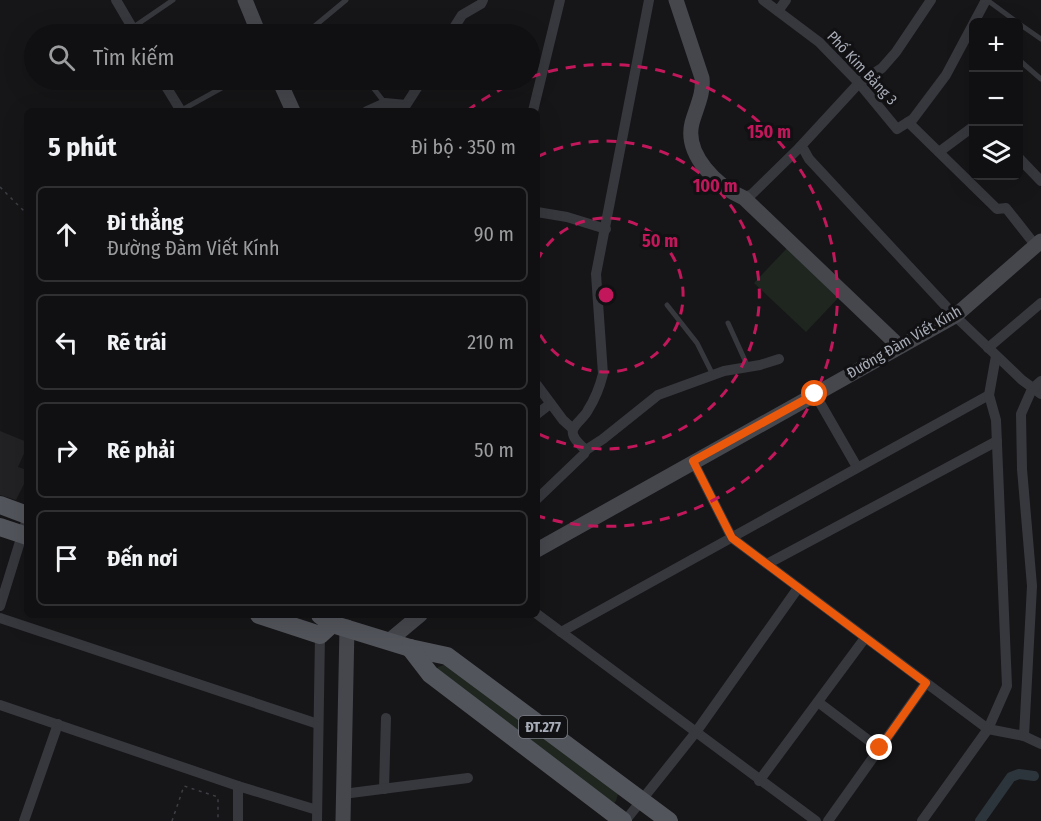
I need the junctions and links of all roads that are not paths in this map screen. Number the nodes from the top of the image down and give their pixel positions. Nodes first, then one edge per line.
1 (116, 0) edge
2 (172, 0) edge
3 (245, 0) edge
4 (346, 0) edge
5 (483, 0) edge
6 (560, 0) edge
7 (649, 0) edge
8 (763, 0) edge
9 (786, 0) edge
10 (931, 0) edge
11 (987, 0) edge
12 (678, 2) edge
13 (777, 11) junction
14 (1010, 18) edge
15 (130, 24) edge
16 (143, 24) edge
17 (255, 24) edge
18 (317, 24) edge
19 (456, 24) edge
20 (1023, 27) edge
21 (1041, 39) edge
22 (1023, 63) edge
23 (1041, 79) edge
24 (540, 82) edge
25 (858, 83) junction
26 (168, 90) edge
27 (218, 90) edge
28 (284, 90) edge
29 (375, 90) edge
30 (416, 90) edge
31 (538, 90) edge
32 (385, 103) junction
33 (178, 108) edge
34 (185, 108) edge
35 (292, 108) edge
36 (373, 108) edge
37 (534, 108) edge
38 (908, 122) junction
39 (969, 130) edge
40 (800, 147) junction
41 (939, 152) junction
42 (1023, 162) edge
43 (1041, 181) edge
44 (744, 198) junction
45 (540, 212) edge
46 (606, 229) junction
47 (1039, 244) edge
48 (1041, 303) edge
49 (667, 305) dead end
50 (955, 316) junction
51 (728, 323) dead end
52 (899, 346) junction
53 (988, 348) junction
54 (996, 356) junction
55 (779, 359) dead end
56 (748, 368) junction
57 (713, 375) junction
58 (1041, 381) edge
59 (540, 389) edge
60 (1037, 391) edge
61 (815, 394) junction
62 (989, 394) junction
63 (550, 404) junction
64 (540, 412) edge
65 (573, 429) junction
66 (997, 441) junction
67 (585, 450) junction
68 (693, 461) junction
69 (857, 467) junction
70 (540, 496) edge
71 (0, 506) edge
72 (24, 524) edge
73 (24, 526) edge
74 (0, 527) edge
75 (24, 532) edge
76 (732, 538) junction
77 (540, 546) edge
78 (767, 564) junction
79 (1036, 586) edge
80 (798, 588) junction
81 (0, 606) edge
82 (540, 616) edge
83 (0, 618) edge
84 (280, 618) edge
85 (410, 618) edge
86 (329, 625) edge
87 (561, 632) junction
88 (865, 638) junction
89 (390, 640) junction
90 (410, 648) junction
91 (926, 683) junction
92 (818, 702) junction
93 (0, 705) edge
94 (386, 718) dead end
95 (58, 724) junction
96 (318, 724) junction
97 (988, 729) junction
98 (696, 732) junction
99 (1024, 736) junction
100 (1041, 744) edge
101 (880, 748) junction
102 (468, 778) dead end
103 (759, 781) junction
104 (238, 786) junction
105 (384, 789) junction
106 (343, 794) junction
107 (640, 801) junction
108 (317, 815) edge
109 (24, 821) edge
110 (238, 821) edge
111 (343, 821) edge
112 (624, 821) edge
113 (669, 821) edge
114 (816, 821) edge
115 (828, 821) edge
116 (922, 821) edge

1 - 15 street
2 - 16 lane
3 - 17 street
4 - 18 lane
5 - 19 street
6 - 24 street
7 - 46 street
8 - 13 street, Phố Kim Bảng 3
9 - 13 street
10 - 25 street
11 - 14 lane
11 - 38 street
12 - 44 street
13 - 25 street, Phố Kim Bảng 3
20 - 21 lane
22 - 23 lane
25 - 38 street, Phố Kim Bảng 3
25 - 40 street
26 - 33 street
27 - 34 lane
28 - 35 street
29 - 32 lane
30 - 32 street
31 - 37 street
32 - 36 street
38 - 41 street
39 - 41 street
40 - 44 street
40 - 50 street
41 - 47 street
42 - 43 street
44 - 52 street
45 - 46 street
46 - 65 street
47 - 50 street, Đường Đàm Viết Kính
48 - 53 street
49 - 57 lane
50 - 52 street, Đường Đàm Viết Kính
50 - 53 street
51 - 56 lane
52 - 61 street, Đường Đàm Viết Kính
53 - 54 street
54 - 60 street
54 - 62 street
55 - 56 street
56 - 57 street
57 - 67 street
58 - 60 street
59 - 63 street
60 - 79 street
61 - 68 street, Đường Đàm Viết Kính
61 - 69 street
62 - 66 street
62 - 69 street
63 - 64 street
63 - 65 street
65 - 67 street
66 - 78 street
66 - 97 street
67 - 70 street
68 - 76 street
68 - 77 street, Đường Đàm Viết Kính
69 - 76 street
71 - 72 main road
73 - 74 main road
75 - 81 street
76 - 78 street
76 - 87 street
78 - 80 street
79 - 99 street
80 - 88 street
80 - 98 street
82 - 87 street
83 - 96 street
84 - 86 main road, ĐT.277
85 - 89 street
86 - 89 main road, ĐT.277
86 - 96 street
86 - 106 street
87 - 98 street
88 - 91 street
88 - 92 street
89 - 90 main road, ĐT.277
90 - 107 main road, ĐT.277
90 - 112 main road, ĐT.277
91 - 97 street
91 - 101 street
92 - 101 street
92 - 103 street
93 - 95 street
94 - 105 street
95 - 104 street
95 - 109 street
96 - 108 street
97 - 99 street
97 - 116 street
98 - 103 street
98 - 107 street
99 - 100 street
101 - 115 street
102 - 105 street
103 - 114 street
104 - 108 street
104 - 110 street
105 - 106 street
106 - 111 street
107 - 112 street
107 - 113 main road, ĐT.277

